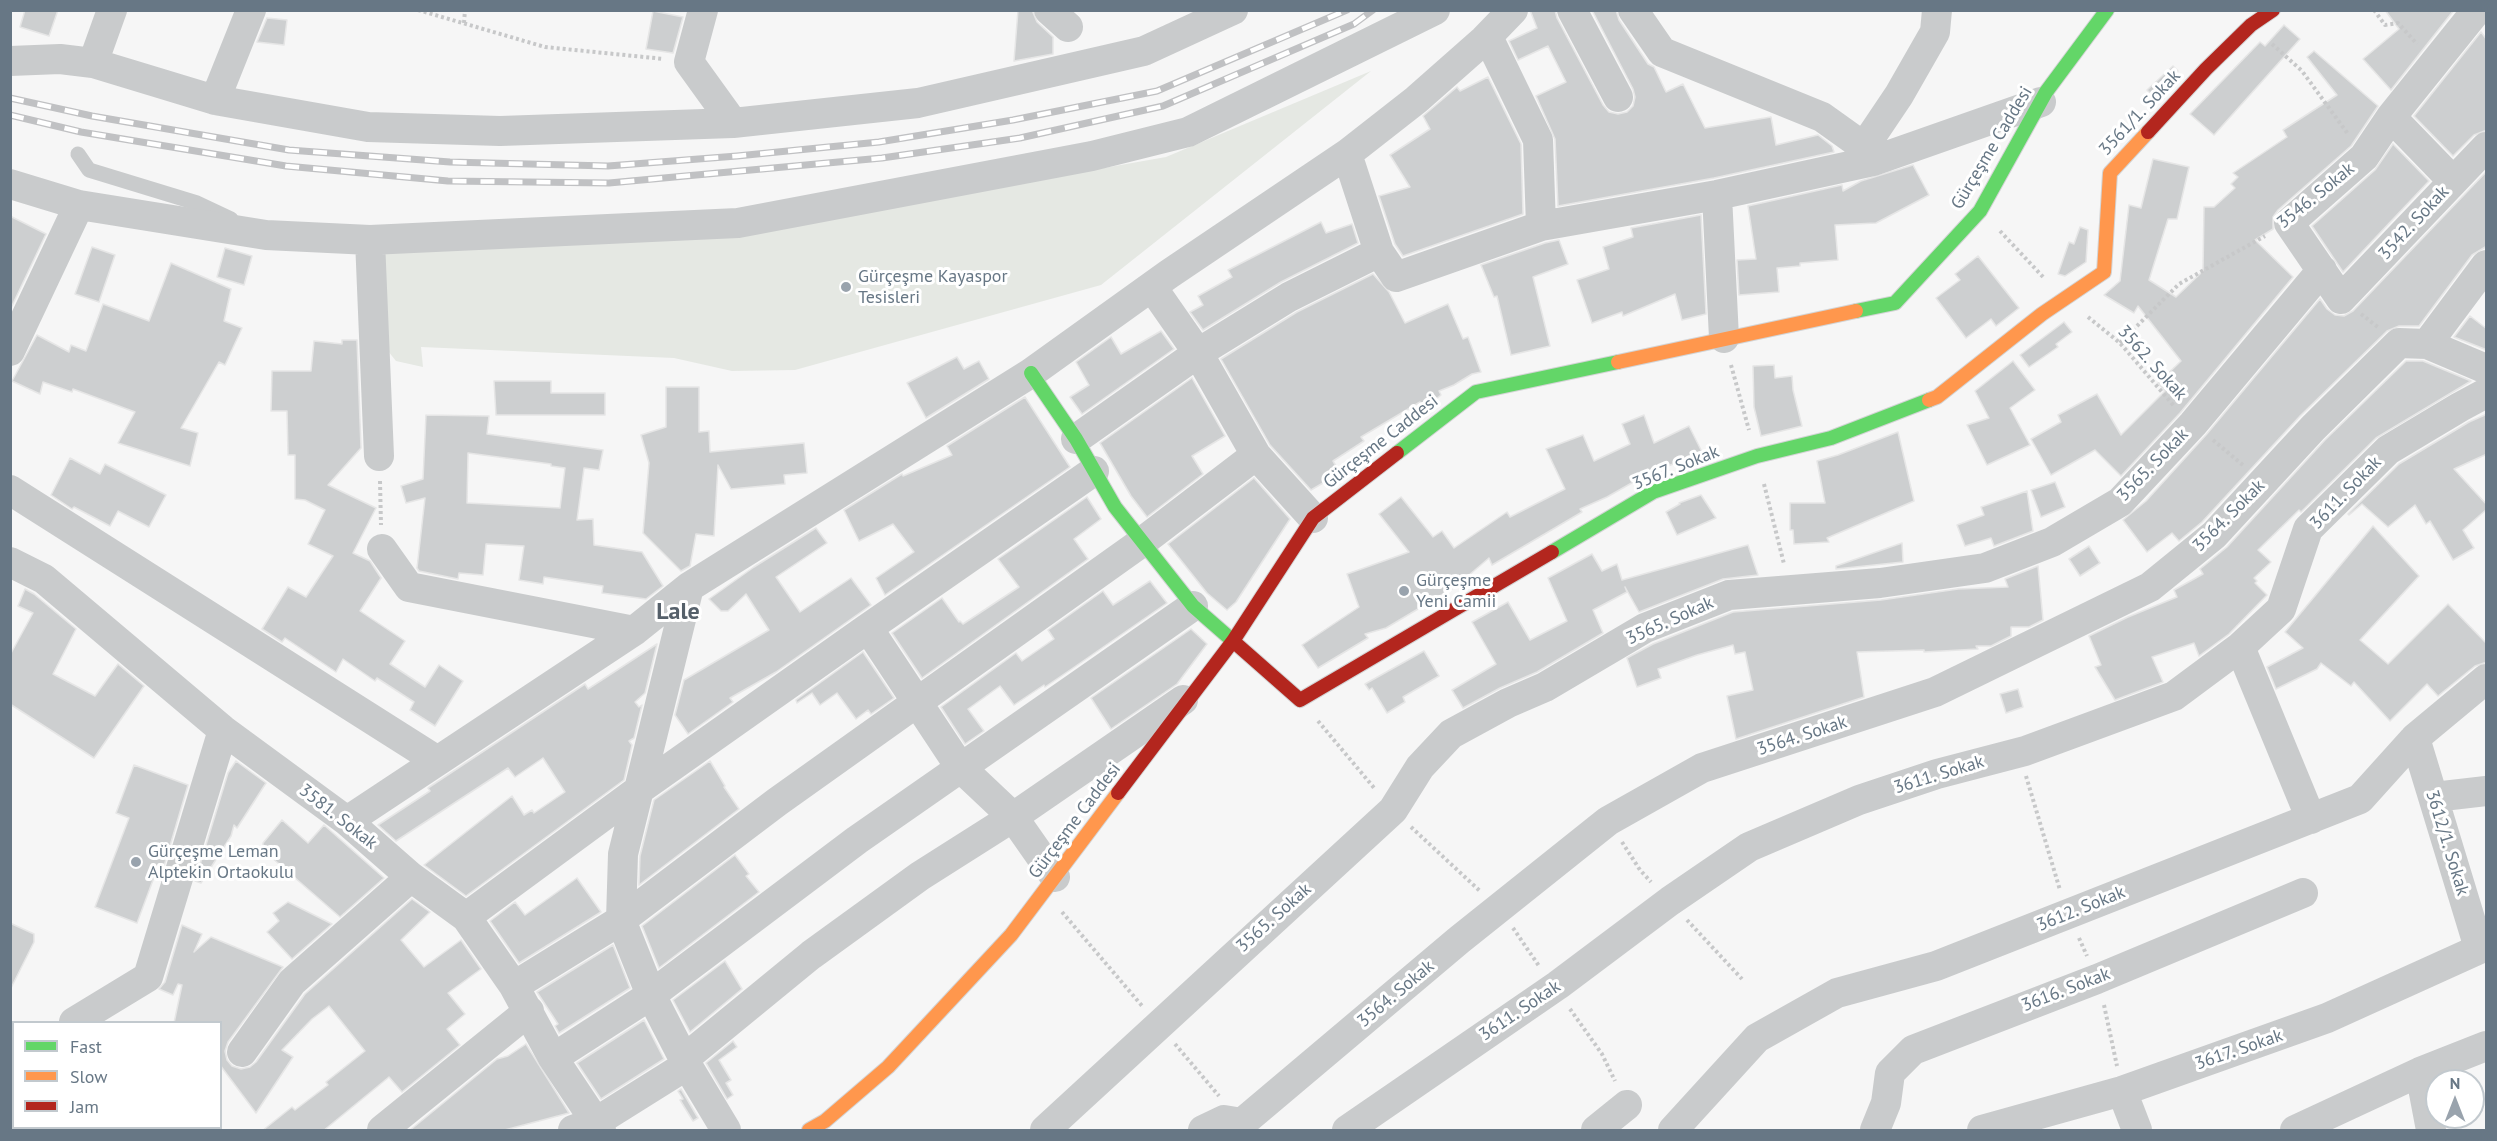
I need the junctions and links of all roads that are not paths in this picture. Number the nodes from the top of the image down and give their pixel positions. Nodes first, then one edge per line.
1 (112, 10) edge
2 (251, 10) edge
3 (703, 10) edge
4 (1233, 10) edge
5 (1435, 10) edge
6 (1513, 10) edge
7 (1572, 10) edge
8 (1633, 10) edge
9 (1937, 10) edge
10 (2107, 10) edge
11 (2273, 10) edge
12 (2477, 10) edge
13 (1488, 37) junction
14 (10, 38) edge
15 (60, 59) junction
16 (10, 61) edge
17 (92, 72) junction
18 (1618, 97) dead end
19 (215, 100) junction
20 (2041, 102) junction
21 (2391, 117) junction
22 (733, 123) junction
23 (2487, 147) edge
24 (78, 154) dead end
25 (1347, 154) junction
26 (1868, 154) junction
27 (2453, 181) junction
28 (10, 184) edge
29 (1718, 195) junction
30 (79, 205) junction
31 (1541, 226) junction
32 (266, 236) junction
33 (370, 240) junction
34 (1379, 252) junction
35 (2487, 265) edge
36 (2322, 270) junction
37 (1152, 286) junction
38 (2042, 314) joint
39 (1724, 338) junction
40 (2413, 344) junction
41 (10, 351) edge
42 (1198, 353) junction
43 (2487, 369) edge
44 (1031, 373) junction
45 (2487, 393) edge
46 (1076, 439) junction
47 (1256, 455) junction
48 (379, 456) road end
49 (1094, 471) junction
50 (10, 490) edge
51 (1313, 518) junction
52 (1142, 542) junction
53 (382, 549) road end
54 (10, 562) edge
55 (689, 587) junction
56 (1193, 606) junction
57 (868, 628) junction
58 (634, 631) junction
59 (1233, 641) junction
60 (2240, 646) junction
61 (2487, 679) edge
62 (1194, 693) junction
63 (918, 703) junction
64 (223, 730) junction
65 (2415, 738) junction
66 (436, 760) junction
67 (960, 767) junction
68 (640, 789) junction
69 (2487, 790) edge
70 (2434, 797) junction
71 (1013, 817) junction
72 (2311, 819) junction
73 (347, 821) junction
74 (411, 877) junction
75 (1055, 877) junction
76 (2303, 893) dead end
77 (466, 917) junction
78 (621, 920) junction
79 (2483, 947) edge
80 (651, 995) junction
81 (522, 998) junction
82 (77, 1021) edge
83 (2487, 1046) edge
84 (242, 1052) dead end
85 (554, 1058) junction
86 (686, 1062) junction
87 (2420, 1072) junction
88 (2122, 1091) junction
89 (1627, 1105) dead end
90 (2334, 1121) edge
91 (590, 1128) edge
92 (382, 1131) edge
93 (726, 1131) edge
94 (808, 1131) edge
95 (1045, 1131) edge
96 (1203, 1131) edge
97 (1347, 1131) edge
98 (1596, 1131) edge
99 (1673, 1131) edge
100 (1875, 1131) edge
101 (1982, 1131) edge
102 (2137, 1131) edge
103 (2295, 1131) edge
104 (2431, 1131) edge

1 - 17 street
2 - 19 street
3 - 22 street
4 - 22 street
5 - 33 street
6 - 13 street
7 - 18 street
8 - 26 street
9 - 26 street
10 - 20 main road, Gürçeşme Caddesi
11 - 38 main road, 3561/1. Sokak
12 - 21 street, 3546. Sokak
13 - 25 street
13 - 31 street
14 - 15 street
15 - 16 street
15 - 17 street
17 - 19 street
19 - 22 street
20 - 26 street
20 - 39 main road, Gürçeşme Caddesi
21 - 27 street
21 - 36 street, 3546. Sokak
23 - 27 street, 3542. Sokak
24 - 32 lane
25 - 34 street
25 - 37 street
26 - 29 street
27 - 36 street, 3542. Sokak
28 - 30 street
29 - 31 street
29 - 39 street
30 - 32 street
30 - 41 street
31 - 34 street
32 - 33 street
33 - 48 street
34 - 42 street
35 - 40 street, 3564. Sokak
36 - 95 street, 3565. Sokak
37 - 42 street
37 - 44 street
38 - 59 main road, 3567. Sokak
39 - 51 main road, Gürçeşme Caddesi
40 - 43 street
40 - 96 street, 3564. Sokak
42 - 46 street
42 - 47 street
44 - 46 main road
44 - 55 street
45 - 60 street, 3611. Sokak
46 - 49 main road
47 - 51 street
47 - 52 street
49 - 52 main road
49 - 57 street
50 - 66 street
51 - 59 main road, Gürçeşme Caddesi
52 - 56 main road
52 - 63 street
53 - 58 street
54 - 64 street, 3581. Sokak
55 - 58 street
55 - 68 street
56 - 59 main road
56 - 67 street
57 - 63 street
57 - 68 street
58 - 66 street
59 - 62 main road, Gürçeşme Caddesi
60 - 72 street
60 - 97 street, 3611. Sokak
61 - 65 street, 3612. Sokak
62 - 71 street
62 - 75 main road, Gürçeşme Caddesi
63 - 67 street
63 - 78 street
64 - 73 street, 3581. Sokak
64 - 82 street
65 - 70 street, 3612/1. Sokak
65 - 72 street, 3612. Sokak
66 - 73 street
67 - 71 street
67 - 80 street
68 - 77 street
68 - 78 street
69 - 70 street
70 - 79 street, 3612/1. Sokak
71 - 75 street
71 - 86 street
72 - 99 street, 3612. Sokak
73 - 74 street, 3581. Sokak
74 - 77 street, 3581. Sokak
74 - 84 street
75 - 94 main road, Gürçeşme Caddesi
76 - 100 street, 3616. Sokak
77 - 81 street, 3581. Sokak
78 - 80 street
78 - 81 street
79 - 88 street, 3617. Sokak
80 - 85 street
80 - 86 street
81 - 85 street, 3581. Sokak
81 - 92 street
83 - 87 street
85 - 91 street, 3581. Sokak
86 - 91 street
86 - 93 street
87 - 90 street
87 - 104 street
88 - 101 street, 3617. Sokak
88 - 102 street
89 - 98 street
90 - 103 street

